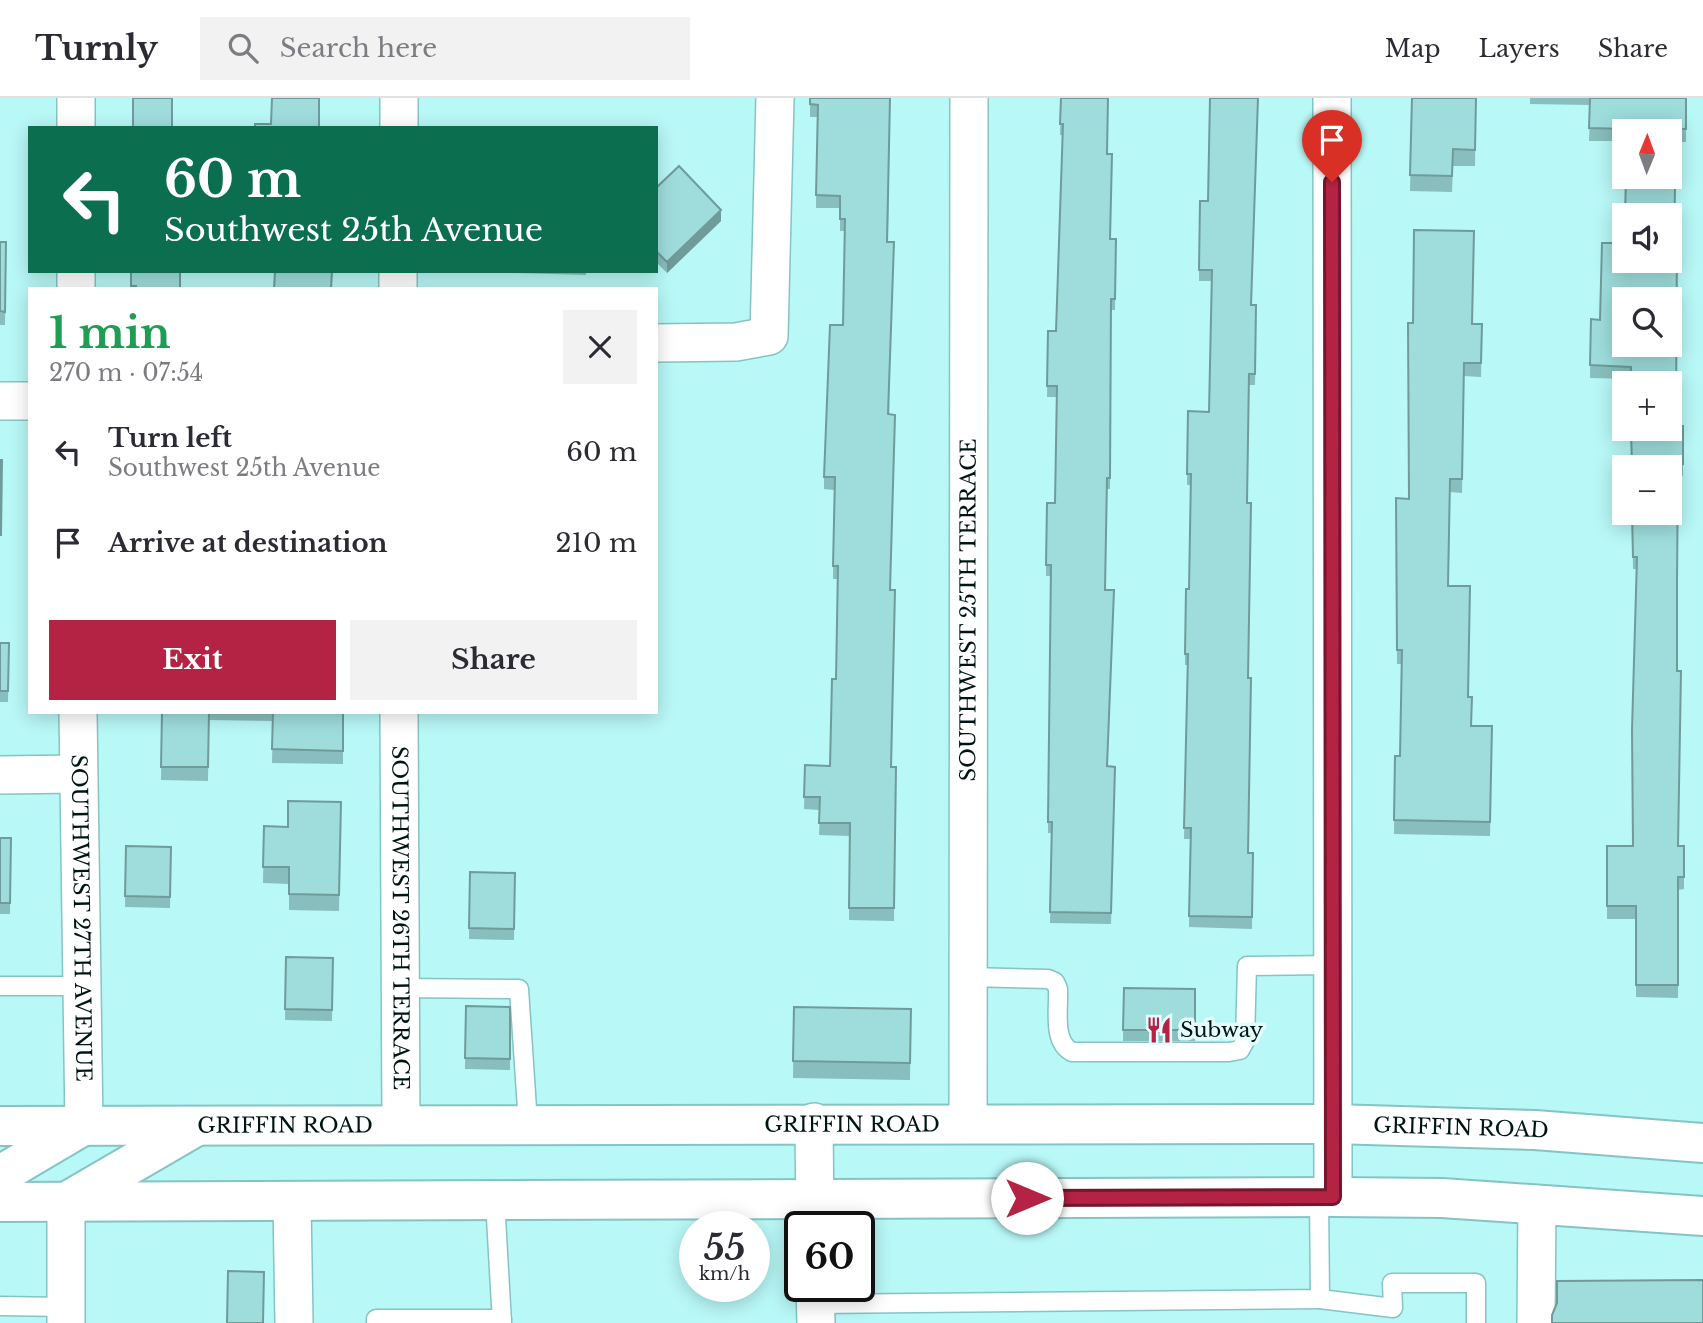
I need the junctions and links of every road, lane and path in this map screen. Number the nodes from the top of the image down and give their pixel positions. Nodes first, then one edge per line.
1 (76, 98) edge
2 (399, 98) edge
3 (775, 98) edge
4 (969, 98) edge
5 (1332, 98) edge
6 (76, 126) edge
7 (399, 126) edge
8 (658, 343) edge
9 (0, 401) edge
10 (28, 401) edge
11 (78, 714) edge
12 (399, 714) edge
13 (78, 774) junction
14 (0, 775) edge
15 (1333, 965) junction
16 (968, 977) junction
17 (0, 986) edge
18 (81, 986) junction
19 (400, 988) junction
20 (814, 1122) junction
21 (968, 1123) junction
22 (528, 1124) junction
23 (1333, 1124) junction
24 (197, 1125) junction
25 (401, 1125) junction
26 (0, 1126) edge
27 (84, 1126) junction
28 (1703, 1143) edge
29 (0, 1175) edge
30 (1326, 1197) junction
31 (495, 1200) junction
32 (292, 1201) junction
33 (0, 1202) edge
34 (66, 1202) junction
35 (1537, 1204) junction
36 (788, 1211) edge
37 (815, 1211) edge
38 (849, 1211) edge
39 (1703, 1216) edge
40 (1320, 1299) junction
41 (816, 1304) edge
42 (0, 1306) edge
43 (66, 1315) edge
44 (1394, 1316) edge
45 (502, 1321) edge
46 (293, 1323) edge
47 (376, 1323) edge
48 (1476, 1323) edge
49 (1536, 1323) edge

1 - 6 street
2 - 7 street
3 - 8 street
4 - 16 street, SOUTHWEST 25TH TERRACE
5 - 15 street
9 - 10 street
11 - 13 street, SOUTHWEST 27TH AVENUE
12 - 19 street, SOUTHWEST 26TH TERRACE
13 - 14 street
13 - 18 street, SOUTHWEST 27TH AVENUE
15 - 16 lane
15 - 23 street
16 - 21 street, SOUTHWEST 25TH TERRACE
17 - 18 lane
18 - 27 street, SOUTHWEST 27TH AVENUE
19 - 22 lane
19 - 25 street, SOUTHWEST 26TH TERRACE
20 - 21 main road, GRIFFIN ROAD
20 - 22 main road, GRIFFIN ROAD
20 - 37 street
21 - 23 main road, GRIFFIN ROAD
22 - 25 main road, GRIFFIN ROAD
23 - 28 main road, GRIFFIN ROAD
23 - 30 street
24 - 25 main road, GRIFFIN ROAD
24 - 27 main road, GRIFFIN ROAD
24 - 34 main road
26 - 27 main road, GRIFFIN ROAD
27 - 29 main road
30 - 35 main road
30 - 38 main road
30 - 40 lane
31 - 32 main road
31 - 36 main road
31 - 45 lane
32 - 34 main road
32 - 46 street
33 - 34 main road
34 - 43 street
35 - 39 main road
35 - 49 street
40 - 41 lane
40 - 44 lane
42 - 43 lane
44 - 48 lane
45 - 47 lane

